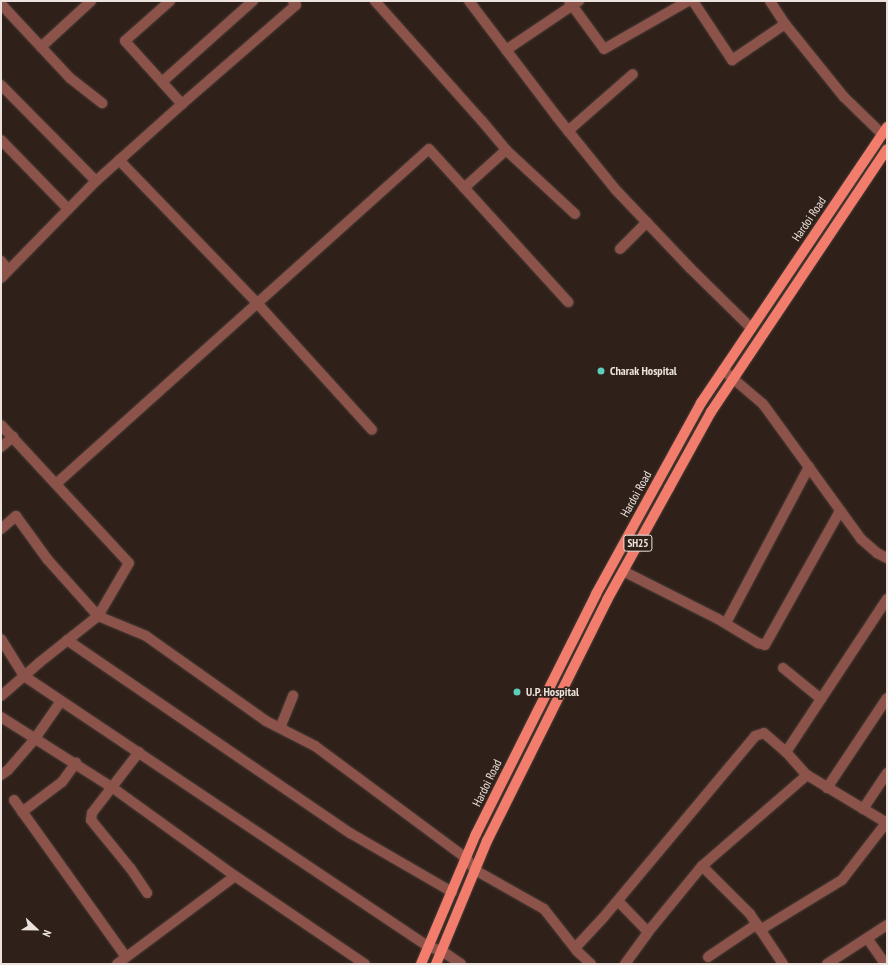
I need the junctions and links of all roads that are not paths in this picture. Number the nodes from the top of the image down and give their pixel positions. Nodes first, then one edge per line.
1 (91, 1) edge
2 (170, 1) edge
3 (253, 1) edge
4 (293, 1) edge
5 (375, 1) edge
6 (469, 1) edge
7 (688, 1) edge
8 (693, 1) edge
9 (770, 1) edge
10 (574, 2) edge
11 (3, 4) edge
12 (785, 24) junction
13 (41, 47) junction
14 (506, 50) junction
15 (633, 74) dead end
16 (162, 82) junction
17 (1, 85) edge
18 (102, 104) dead end
19 (182, 104) junction
20 (568, 131) junction
21 (884, 131) edge
22 (1, 140) edge
23 (887, 149) edge
24 (506, 150) junction
25 (867, 156) junction
26 (119, 160) junction
27 (878, 163) junction
28 (96, 181) junction
29 (464, 188) junction
30 (68, 209) junction
31 (575, 214) dead end
32 (647, 222) junction
33 (620, 249) dead end
34 (1, 261) edge
35 (4, 274) edge
36 (568, 302) dead end
37 (257, 303) junction
38 (751, 328) junction
39 (723, 370) junction
40 (734, 378) junction
41 (1, 425) edge
42 (372, 430) dead end
43 (13, 437) junction
44 (1, 447) edge
45 (809, 467) junction
46 (56, 484) junction
47 (840, 511) junction
48 (1, 529) edge
49 (887, 558) edge
50 (623, 571) junction
51 (887, 599) edge
52 (98, 616) junction
53 (726, 623) junction
54 (1, 639) edge
55 (67, 640) junction
56 (783, 668) dead end
57 (24, 676) junction
58 (293, 695) dead end
59 (1, 696) edge
60 (887, 698) edge
61 (821, 699) junction
62 (60, 701) junction
63 (1, 717) edge
64 (280, 728) junction
65 (34, 740) junction
66 (139, 752) junction
67 (786, 752) junction
68 (76, 763) junction
69 (887, 773) edge
70 (1, 774) edge
71 (807, 775) junction
72 (112, 788) junction
73 (827, 788) junction
74 (14, 800) dead end
75 (863, 809) junction
76 (22, 812) junction
77 (887, 823) edge
78 (466, 858) junction
79 (702, 866) junction
80 (475, 870) junction
81 (235, 876) junction
82 (452, 892) junction
83 (147, 893) dead end
84 (618, 901) junction
85 (887, 925) edge
86 (758, 927) junction
87 (648, 932) junction
88 (867, 938) junction
89 (429, 947) junction
90 (574, 948) junction
91 (442, 951) junction
92 (126, 957) junction
93 (708, 957) dead end
94 (117, 964) edge
95 (365, 964) edge
96 (421, 964) edge
97 (436, 964) edge
98 (461, 964) edge
99 (591, 964) edge
100 (624, 964) edge
101 (783, 964) edge
102 (827, 964) edge
103 (885, 964) edge

1 - 13 street
2 - 16 street
3 - 16 street
4 - 19 street
5 - 24 street
6 - 14 street
7 - 10 street
8 - 12 street
9 - 12 street
10 - 14 street
11 - 13 street
12 - 21 street
13 - 18 street
14 - 20 street
15 - 20 street
16 - 19 street
17 - 28 street
19 - 26 street
20 - 32 street
21 - 25 main road, Hardoi Road / SH25
22 - 30 street
23 - 27 main road, SH25
24 - 29 street
24 - 31 street
25 - 27 main road
25 - 38 main road, Hardoi Road / SH25
26 - 28 street
26 - 37 street
27 - 40 main road, SH25
28 - 30 street
29 - 36 street
29 - 37 street
30 - 35 street
32 - 33 street
32 - 38 street
34 - 35 street
37 - 42 street
37 - 46 street
38 - 39 main road, Hardoi Road / SH25
39 - 40 street
39 - 78 main road, Hardoi Road / SH25
40 - 45 street
40 - 50 main road, SH25
41 - 43 street
43 - 44 street
43 - 46 street
45 - 47 street
45 - 53 street
46 - 52 street
47 - 49 street
47 - 53 street
48 - 52 street
50 - 53 street
50 - 80 main road, SH25
51 - 61 street
52 - 55 street
52 - 64 street
54 - 57 street
55 - 57 street
55 - 82 street
56 - 61 street
57 - 59 street
57 - 62 street
58 - 64 street
60 - 73 street
61 - 67 street
62 - 65 street
62 - 66 street
63 - 65 street
64 - 78 street
65 - 68 street
65 - 70 street
66 - 72 street
66 - 89 street
67 - 71 street
67 - 84 street
68 - 72 street
68 - 76 street
69 - 75 street
71 - 73 street
71 - 79 street
72 - 81 street
72 - 83 street
73 - 75 street
74 - 76 street
75 - 77 street
76 - 92 street
77 - 86 street
78 - 80 street
78 - 82 main road, Hardoi Road / SH25
79 - 86 street
79 - 87 street
80 - 90 street
80 - 91 main road, SH25
81 - 92 street
81 - 95 street
82 - 89 main road, Hardoi Road / SH25
84 - 87 street
84 - 90 street
85 - 88 street
86 - 93 street
86 - 101 street
87 - 100 street
88 - 102 street
88 - 103 street
89 - 91 street
89 - 96 main road, Hardoi Road / SH25
90 - 99 street
91 - 97 main road, SH25
91 - 98 street
92 - 94 street

